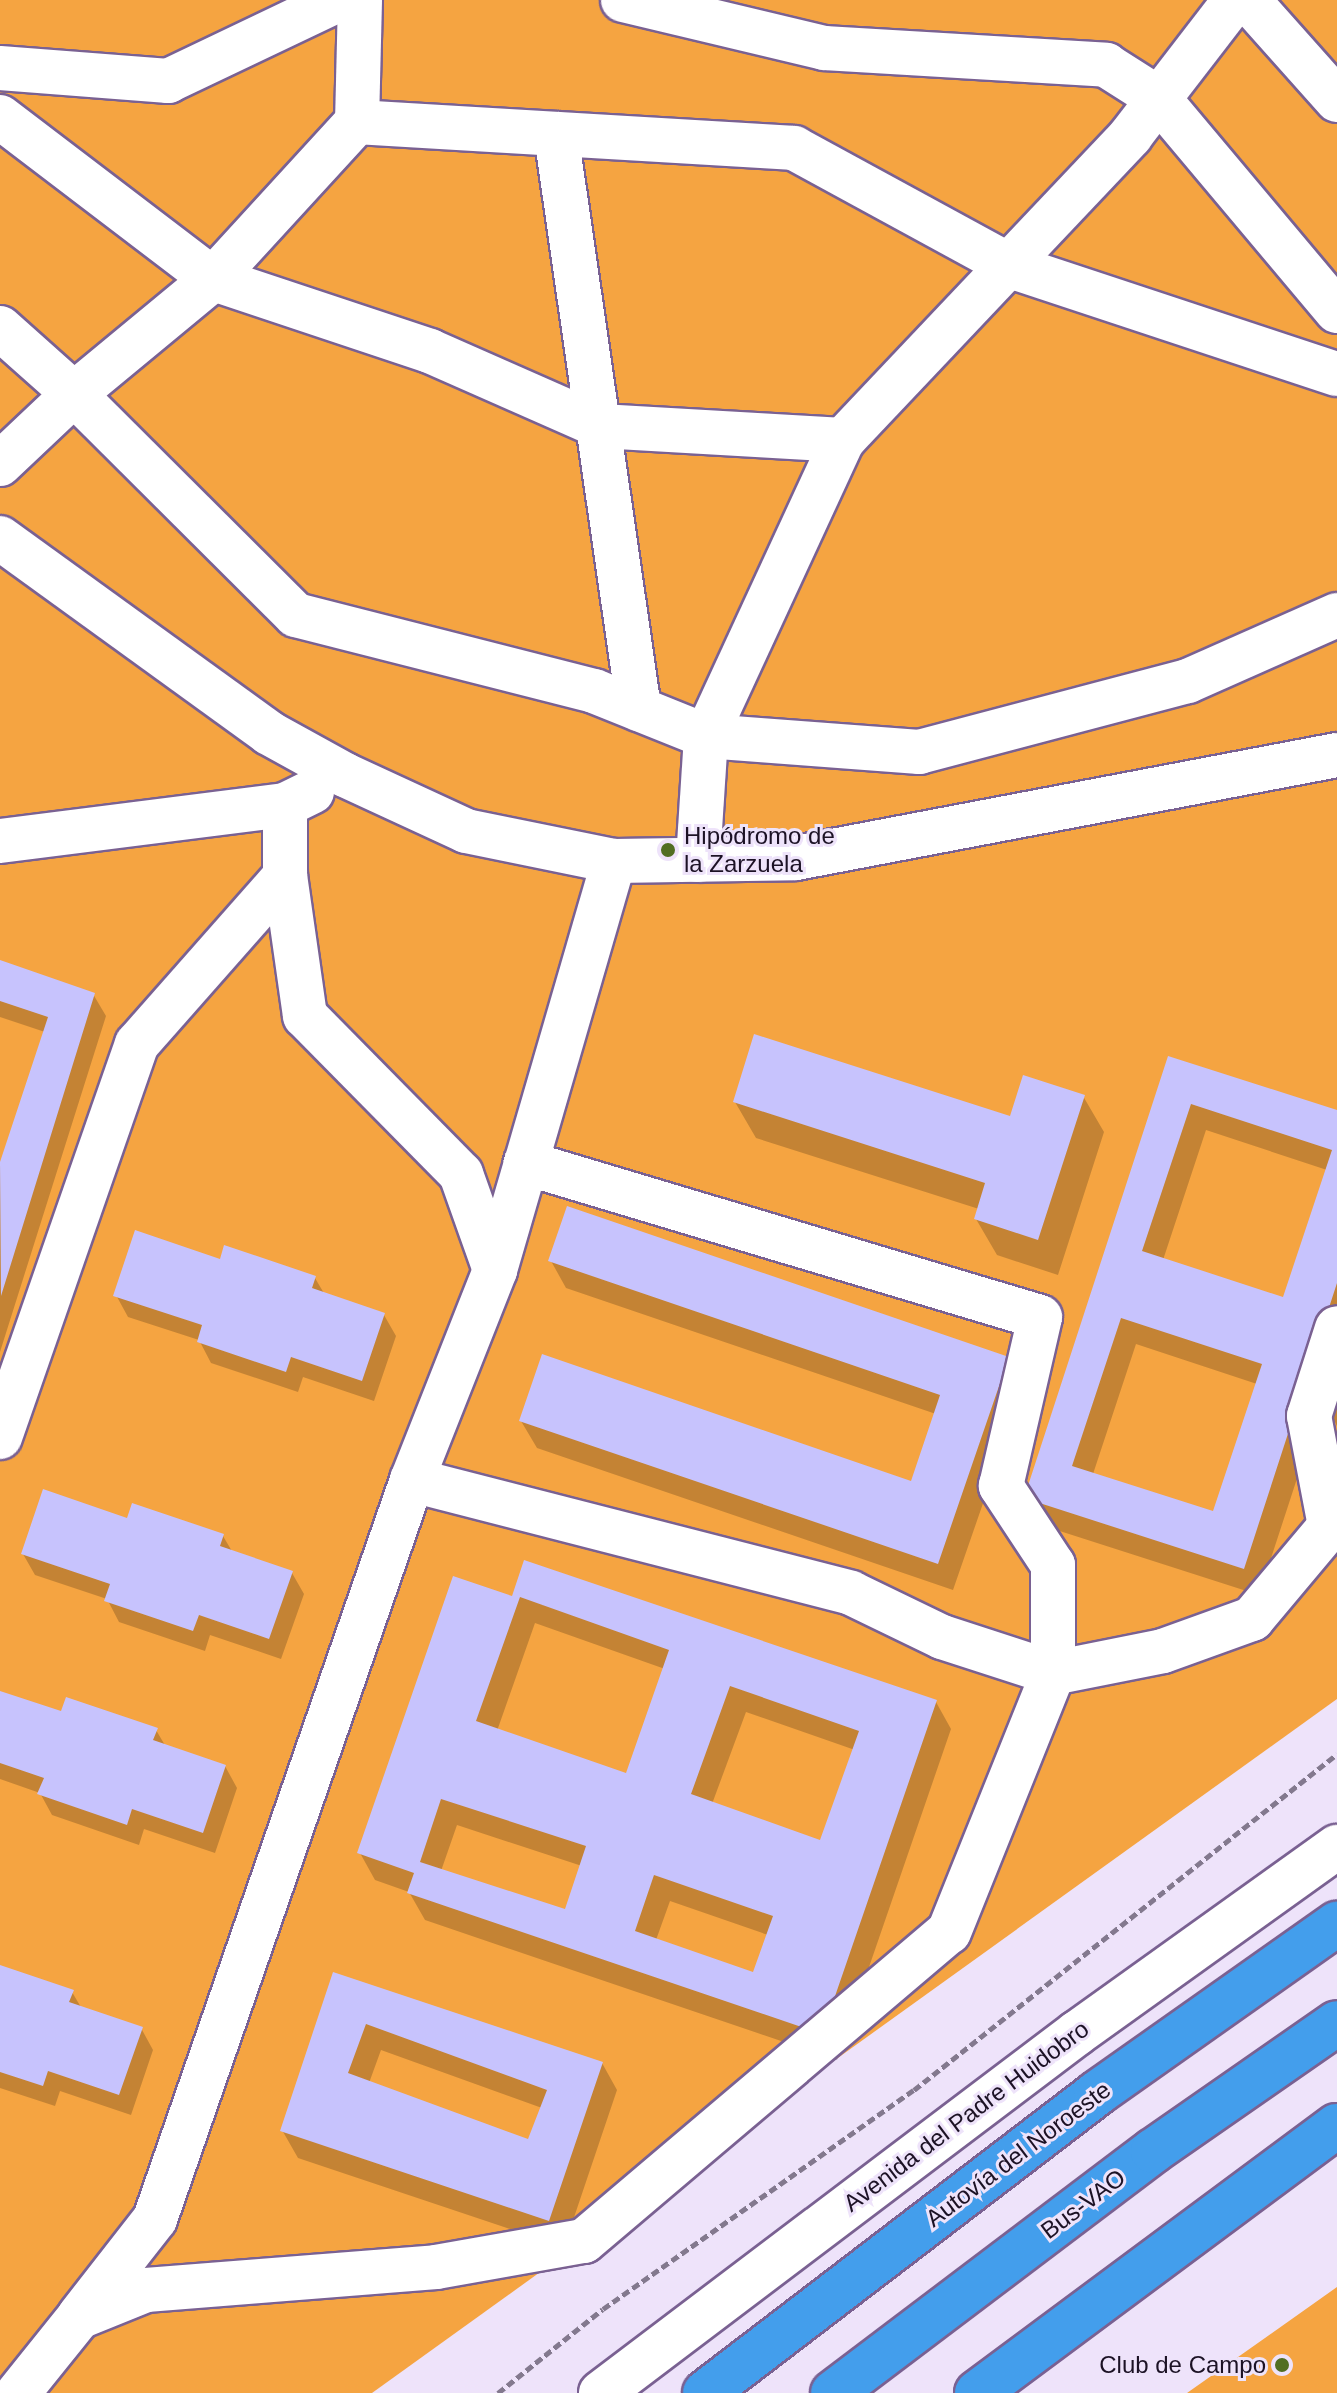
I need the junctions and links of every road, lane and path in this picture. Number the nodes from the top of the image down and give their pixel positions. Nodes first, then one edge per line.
1 (338, 0) edge
2 (360, 0) edge
3 (623, 0) edge
4 (1235, 0) edge
5 (1248, 0) edge
6 (0, 68) edge
7 (1158, 98) junction
8 (1337, 100) edge
9 (0, 117) edge
10 (357, 122) junction
11 (556, 134) junction
12 (1010, 266) junction
13 (213, 279) junction
14 (1337, 311) edge
15 (0, 328) edge
16 (1337, 374) edge
17 (74, 394) junction
18 (600, 426) junction
19 (843, 440) junction
20 (0, 464) edge
21 (0, 538) edge
22 (1337, 615) edge
23 (639, 709) junction
24 (706, 736) junction
25 (1337, 755) edge
26 (345, 775) junction
27 (285, 805) junction
28 (0, 841) edge
29 (698, 860) junction
30 (614, 861) junction
31 (285, 876) junction
32 (526, 1163) junction
33 (495, 1270) junction
34 (1337, 1328) edge
35 (0, 1437) edge
36 (412, 1480) junction
37 (1053, 1673) junction
38 (1337, 1754) edge
39 (1337, 1847) edge
40 (1337, 1924) edge
41 (1337, 2023) edge
42 (1337, 2126) edge
43 (79, 2317) junction
44 (18, 2393) edge
45 (498, 2393) edge
46 (601, 2393) edge
47 (705, 2393) edge
48 (833, 2393) edge
49 (977, 2393) edge

1 - 6 street
2 - 10 street
3 - 7 street
4 - 7 street
5 - 8 street
7 - 12 street
7 - 14 street
9 - 13 street
10 - 11 street
10 - 13 street
11 - 12 street
11 - 18 street
12 - 16 street
12 - 19 street
13 - 17 street
13 - 18 street
15 - 17 street
17 - 20 street
17 - 23 street
18 - 19 street
18 - 23 street
19 - 24 street
21 - 26 street
22 - 24 street
23 - 24 street
24 - 29 street
25 - 29 street
26 - 27 street
26 - 30 street
27 - 28 street
27 - 31 street
29 - 30 street
30 - 32 street
31 - 33 street
31 - 35 street
32 - 33 street
32 - 37 street
33 - 36 street
34 - 37 street
36 - 37 street
36 - 43 street
37 - 43 street
38 - 45 path
39 - 46 street, Avenida del Padre Huidobro
40 - 47 highway, Autovía del Noroeste
41 - 48 highway, Bus-VAO
42 - 49 highway
43 - 44 street

